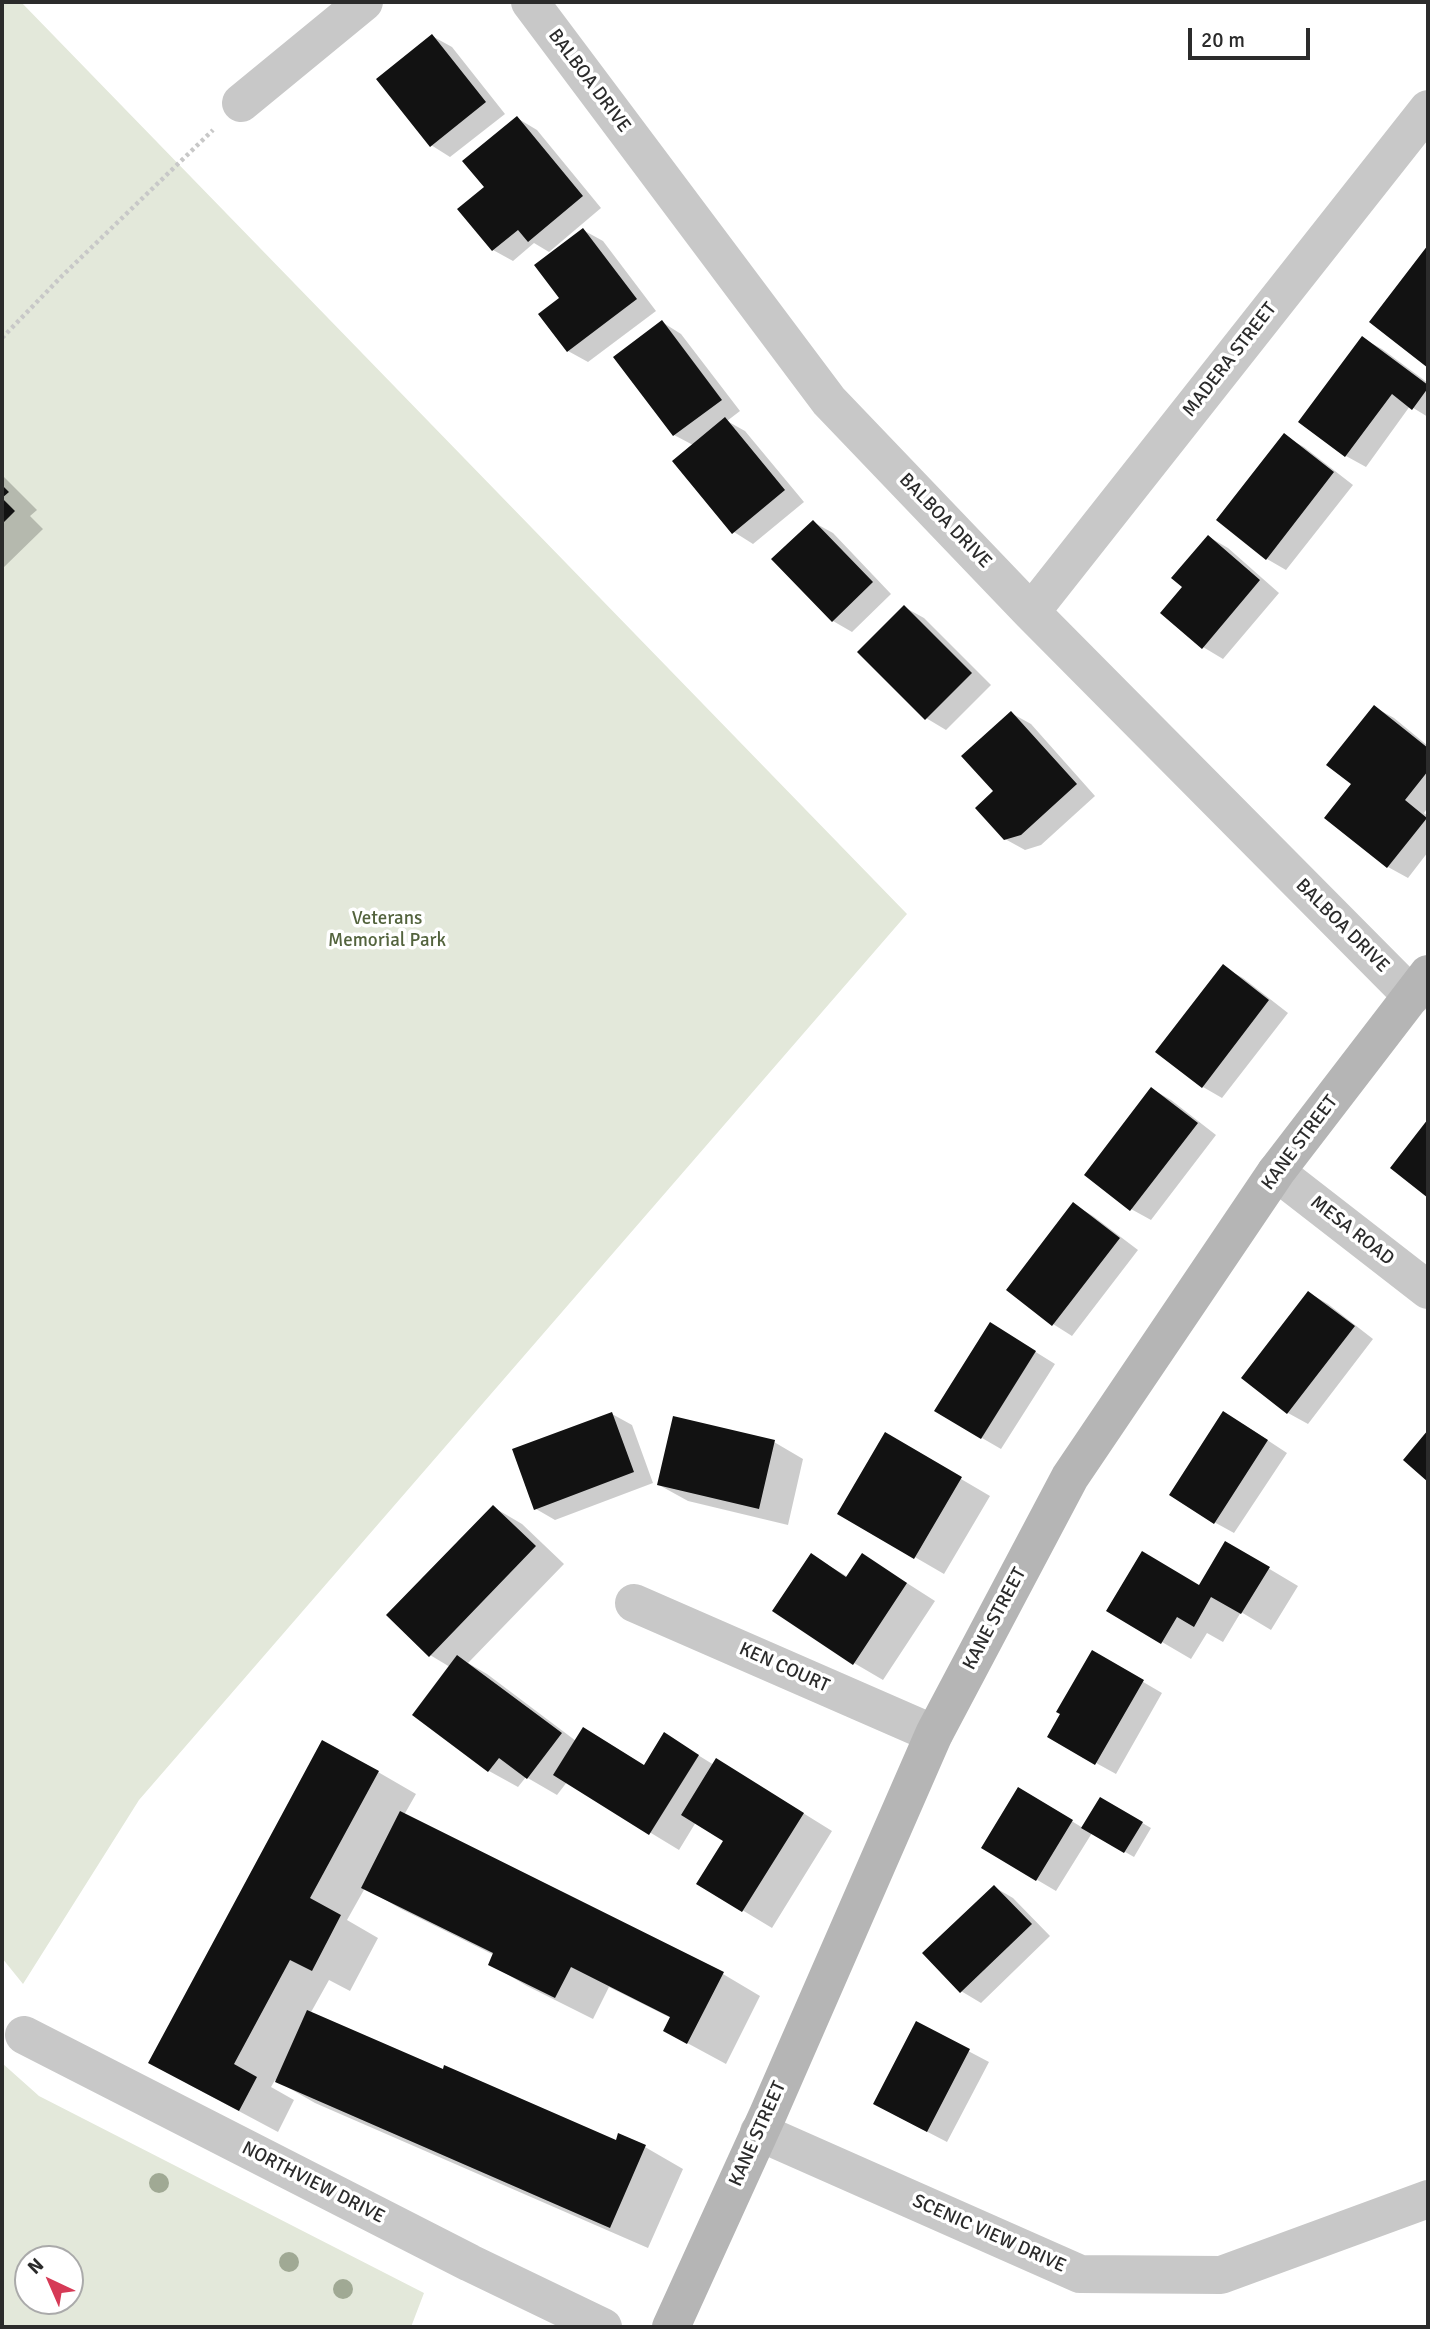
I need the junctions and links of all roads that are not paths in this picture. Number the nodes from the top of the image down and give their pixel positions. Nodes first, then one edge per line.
1 (364, 2) edge
2 (530, 2) edge
3 (241, 103) road end
4 (1428, 109) edge
5 (1031, 612) junction
6 (1420, 985) edge
7 (1276, 1172) junction
8 (1428, 1290) edge
9 (634, 1603) dead end
10 (934, 1734) junction
11 (24, 2035) dead end
12 (759, 2132) junction
13 (1428, 2199) edge
14 (603, 2327) edge
15 (671, 2327) edge

1 - 3 street
2 - 5 street, BALBOA DRIVE
4 - 5 street, MADERA STREET
5 - 6 street, BALBOA DRIVE
6 - 7 street, KANE STREET
7 - 8 street, MESA ROAD
7 - 10 street, KANE STREET
9 - 10 street, KEN COURT
10 - 12 street, KANE STREET
11 - 14 street, NORTHVIEW DRIVE
12 - 13 street, SCENIC VIEW DRIVE
12 - 15 street, KANE STREET

